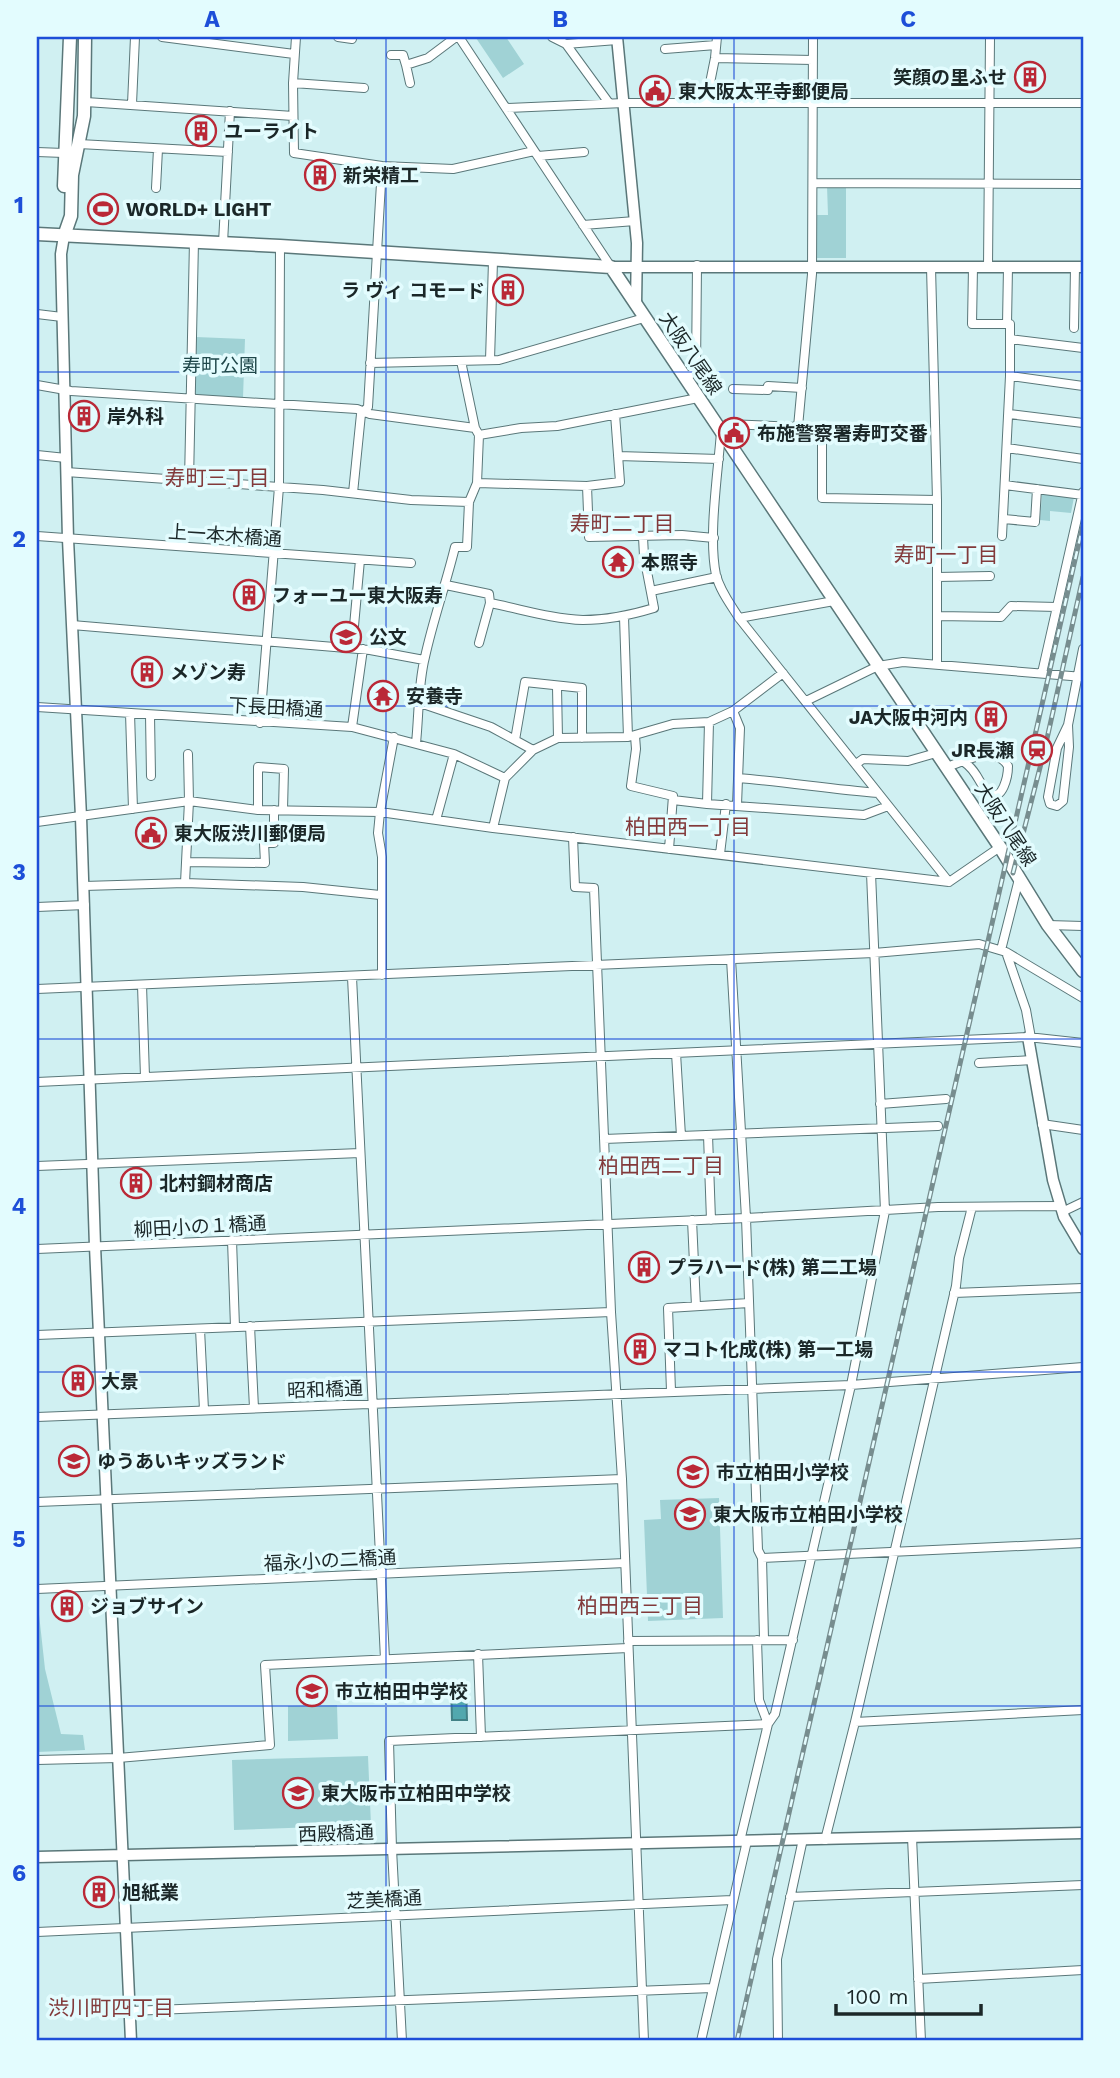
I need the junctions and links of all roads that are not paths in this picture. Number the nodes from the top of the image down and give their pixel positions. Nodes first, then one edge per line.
1 (70, 37) edge
2 (85, 37) edge
3 (135, 37) edge
4 (162, 37) edge
5 (296, 37) edge
6 (338, 37) edge
7 (457, 37) edge
8 (552, 37) edge
9 (813, 37) edge
10 (990, 37) edge
11 (352, 38) dead end
12 (617, 38) edge
13 (716, 41) edge
14 (566, 44) junction
15 (665, 49) dead end
16 (294, 54) junction
17 (391, 55) dead end
18 (715, 58) junction
19 (813, 60) junction
20 (406, 65) junction
21 (293, 83) junction
22 (410, 83) dead end
23 (364, 88) dead end
24 (86, 102) junction
25 (609, 103) junction
26 (624, 103) junction
27 (706, 103) junction
28 (813, 103) junction
29 (1083, 103) edge
30 (132, 104) junction
31 (989, 104) junction
32 (506, 108) junction
33 (230, 111) junction
34 (293, 116) junction
35 (79, 144) junction
36 (159, 149) junction
37 (37, 152) edge
38 (229, 152) junction
39 (584, 152) dead end
40 (64, 153) junction
41 (536, 154) junction
42 (382, 166) junction
43 (813, 183) junction
44 (989, 184) junction
45 (1083, 184) edge
46 (156, 188) dead end
47 (635, 221) junction
48 (583, 225) junction
49 (37, 234) edge
50 (64, 236) junction
51 (194, 242) junction
52 (223, 243) junction
53 (279, 246) junction
54 (377, 252) junction
55 (493, 261) junction
56 (697, 265) junction
57 (636, 266) junction
58 (812, 266) junction
59 (611, 267) junction
60 (931, 267) junction
61 (973, 267) junction
62 (988, 267) junction
63 (1008, 267) junction
64 (1079, 267) edge
65 (636, 305) junction
66 (37, 314) edge
67 (62, 317) junction
68 (645, 318) junction
69 (1007, 324) junction
70 (1074, 328) dead end
71 (1010, 339) junction
72 (1083, 348) edge
73 (490, 360) junction
74 (461, 361) junction
75 (370, 363) junction
76 (1010, 376) junction
77 (685, 379) junction
78 (37, 385) edge
79 (1083, 386) edge
80 (802, 388) junction
81 (733, 389) dead end
82 (65, 390) junction
83 (698, 398) junction
84 (190, 399) junction
85 (279, 404) junction
86 (365, 411) junction
87 (615, 414) junction
88 (1009, 414) junction
89 (1083, 423) edge
90 (798, 427) junction
91 (477, 432) junction
92 (721, 432) junction
93 (1007, 448) junction
94 (37, 455) edge
95 (618, 456) junction
96 (66, 458) junction
97 (719, 459) junction
98 (1083, 459) edge
99 (66, 472) junction
100 (189, 481) junction
101 (477, 483) junction
102 (1005, 485) junction
103 (587, 486) junction
104 (279, 487) junction
105 (1037, 489) junction
106 (353, 493) junction
107 (1083, 493) edge
108 (937, 500) junction
109 (469, 502) junction
110 (1004, 519) junction
111 (1002, 536) dead end
112 (37, 537) edge
113 (643, 537) junction
114 (714, 538) junction
115 (68, 539) junction
116 (273, 554) junction
117 (360, 560) junction
118 (411, 563) dead end
119 (990, 576) dead end
120 (717, 577) junction
121 (937, 577) junction
122 (446, 585) junction
123 (651, 592) junction
124 (834, 601) junction
125 (490, 603) junction
126 (1057, 607) junction
127 (937, 616) junction
128 (624, 617) junction
129 (739, 618) junction
130 (72, 625) junction
131 (267, 641) junction
132 (479, 643) dead end
133 (352, 648) junction
134 (363, 649) junction
135 (1083, 649) edge
136 (424, 660) junction
137 (937, 664) junction
138 (878, 666) junction
139 (783, 673) junction
140 (1042, 673) junction
141 (1080, 676) edge
142 (557, 687) junction
143 (806, 701) junction
144 (420, 703) junction
145 (37, 707) edge
146 (77, 709) junction
147 (733, 711) junction
148 (130, 713) junction
149 (150, 715) junction
150 (709, 722) junction
151 (260, 723) junction
152 (1068, 726) junction
153 (352, 727) junction
154 (631, 736) junction
155 (394, 737) junction
156 (558, 738) junction
157 (582, 738) junction
158 (515, 740) junction
159 (416, 743) junction
160 (533, 750) junction
161 (936, 753) junction
162 (188, 754) dead end
163 (454, 754) junction
164 (964, 762) junction
165 (856, 764) junction
166 (946, 767) junction
167 (151, 776) dead end
168 (505, 778) junction
169 (738, 778) junction
170 (878, 793) junction
171 (673, 800) junction
172 (189, 801) junction
173 (707, 804) junction
174 (726, 804) junction
175 (737, 805) junction
176 (888, 806) junction
177 (133, 809) junction
178 (258, 810) junction
179 (279, 810) junction
180 (380, 812) junction
181 (81, 817) junction
182 (436, 820) junction
183 (37, 822) edge
184 (493, 828) junction
185 (573, 837) junction
186 (1000, 848) junction
187 (669, 849) junction
188 (720, 854) junction
189 (186, 862) junction
190 (871, 873) junction
191 (1019, 879) junction
192 (949, 882) junction
193 (185, 883) junction
194 (84, 886) junction
195 (380, 895) junction
196 (85, 905) junction
197 (37, 907) edge
198 (1048, 925) junction
199 (1083, 926) edge
200 (1004, 951) junction
201 (874, 953) junction
202 (731, 959) junction
203 (597, 965) junction
204 (1083, 971) edge
205 (382, 975) junction
206 (352, 977) junction
207 (142, 985) junction
208 (87, 987) junction
209 (37, 989) edge
210 (1083, 998) edge
211 (1030, 1037) junction
212 (1083, 1042) edge
213 (877, 1044) junction
214 (736, 1050) junction
215 (676, 1053) junction
216 (600, 1056) junction
217 (1032, 1060) junction
218 (979, 1063) dead end
219 (356, 1068) junction
220 (145, 1077) junction
221 (89, 1080) junction
222 (37, 1083) edge
223 (946, 1099) dead end
224 (880, 1104) junction
225 (1042, 1124) junction
226 (937, 1126) dead end
227 (881, 1130) junction
228 (1083, 1130) edge
229 (708, 1135) junction
230 (741, 1135) junction
231 (681, 1136) junction
232 (604, 1139) junction
233 (360, 1153) junction
234 (92, 1164) junction
235 (37, 1166) edge
236 (1083, 1202) edge
237 (972, 1207) junction
238 (1062, 1209) junction
239 (885, 1211) junction
240 (746, 1218) junction
241 (692, 1220) junction
242 (711, 1220) junction
243 (608, 1223) junction
244 (365, 1234) junction
245 (232, 1240) junction
246 (95, 1246) junction
247 (37, 1249) edge
248 (1083, 1249) edge
249 (1083, 1287) edge
250 (954, 1293) junction
251 (749, 1303) junction
252 (696, 1306) junction
253 (611, 1312) junction
254 (369, 1321) junction
255 (250, 1326) junction
256 (235, 1327) junction
257 (200, 1329) junction
258 (99, 1333) junction
259 (37, 1335) edge
260 (1083, 1367) edge
261 (934, 1380) junction
262 (851, 1385) junction
263 (752, 1388) junction
264 (671, 1391) junction
265 (615, 1394) junction
266 (372, 1403) junction
267 (254, 1408) junction
268 (204, 1410) junction
269 (102, 1414) junction
270 (37, 1418) edge
271 (832, 1468) junction
272 (755, 1471) junction
273 (622, 1479) junction
274 (377, 1489) junction
275 (106, 1499) junction
276 (37, 1502) edge
277 (1083, 1543) edge
278 (895, 1551) junction
279 (813, 1554) junction
280 (762, 1558) junction
281 (625, 1563) junction
282 (381, 1573) junction
283 (110, 1585) junction
284 (37, 1589) edge
285 (760, 1639) junction
286 (793, 1640) junction
287 (628, 1644) junction
288 (478, 1654) junction
289 (385, 1659) junction
290 (1083, 1710) edge
291 (855, 1722) junction
292 (768, 1724) junction
293 (631, 1731) junction
294 (481, 1737) junction
295 (118, 1758) junction
296 (37, 1760) edge
297 (1083, 1833) edge
298 (912, 1837) junction
299 (803, 1839) junction
300 (825, 1840) junction
301 (743, 1841) junction
302 (636, 1843) junction
303 (392, 1849) junction
304 (37, 1857) edge
305 (124, 1857) junction
306 (1083, 1885) edge
307 (915, 1892) junction
308 (790, 1897) junction
309 (732, 1900) junction
310 (639, 1905) junction
311 (395, 1914) junction
312 (126, 1928) junction
313 (37, 1932) edge
314 (1083, 1970) edge
315 (918, 1979) junction
316 (712, 1988) junction
317 (642, 1991) junction
318 (400, 2000) junction
319 (130, 2011) junction
320 (131, 2041) edge
321 (402, 2041) edge
322 (645, 2041) edge
323 (701, 2041) edge
324 (778, 2041) edge
325 (921, 2041) edge

1 - 40 main road
2 - 24 main road
3 - 30 street
4 - 16 street
5 - 16 street
6 - 11 street
7 - 20 street
7 - 32 street
8 - 14 street
9 - 19 street
10 - 31 street
12 - 14 street
12 - 26 street
13 - 15 street
13 - 18 street
14 - 25 street
16 - 21 street
17 - 20 street
18 - 19 street
18 - 27 street
19 - 28 street
20 - 22 street
21 - 23 street
21 - 34 street
24 - 30 street
24 - 35 main road
25 - 26 street
25 - 32 street
26 - 27 street
26 - 47 street
27 - 28 street
28 - 31 street
28 - 43 street
29 - 31 street
30 - 33 street
31 - 44 street
32 - 41 street
33 - 34 street
33 - 38 street
34 - 42 street
35 - 36 street
35 - 50 main road
36 - 38 street
36 - 46 street
37 - 40 street
38 - 52 street
39 - 41 street
40 - 50 main road
41 - 42 street
41 - 48 street
42 - 54 street
43 - 44 street
43 - 58 street
44 - 45 street
44 - 62 street
47 - 48 street
47 - 57 street
48 - 59 street
49 - 50 main road
50 - 51 main road
50 - 67 street
51 - 52 main road
51 - 84 street
52 - 53 main road
53 - 54 main road
53 - 85 street
54 - 55 main road
54 - 75 street
55 - 59 main road
55 - 73 street
56 - 57 street
56 - 58 street
56 - 77 street
57 - 59 street
57 - 65 street
58 - 60 street
58 - 80 street
59 - 65 main road, 大阪八尾線
60 - 61 street
60 - 108 street
61 - 62 street
61 - 69 street
62 - 63 street
63 - 64 street
63 - 69 street
64 - 70 street
65 - 68 main road, 大阪八尾線
66 - 67 street
67 - 82 street
68 - 73 street
68 - 77 main road, 大阪八尾線
69 - 71 street
71 - 72 street
71 - 76 street
73 - 74 street
74 - 75 street
74 - 91 street
75 - 86 street
76 - 79 street
76 - 88 street
77 - 83 main road, 大阪八尾線
78 - 82 street
80 - 81 street
80 - 90 street
82 - 84 street
82 - 96 street
83 - 87 street
83 - 92 main road, 大阪八尾線
84 - 85 street
84 - 100 street
85 - 86 street
85 - 104 street
86 - 91 street
86 - 106 street
87 - 91 street
87 - 95 street
88 - 89 street
88 - 93 street
90 - 92 street
90 - 108 street
91 - 101 street
92 - 97 street
92 - 124 main road, 大阪八尾線
93 - 98 street
93 - 102 street
94 - 96 street
95 - 97 street
95 - 103 street
96 - 99 street
97 - 114 street
99 - 100 street
99 - 115 street
100 - 104 street
101 - 103 street
101 - 109 street
102 - 105 street
102 - 110 street
103 - 113 street
104 - 106 street
104 - 116 street
105 - 107 street
105 - 110 street
106 - 109 street
107 - 126 street
108 - 121 street
109 - 122 street
110 - 111 street
112 - 115 street, 上一本木橋通
113 - 114 street
113 - 123 street
114 - 120 street
115 - 116 street, 上一本木橋通
115 - 130 street
116 - 117 street, 上一本木橋通
116 - 131 street
117 - 118 street, 上一本木橋通
117 - 133 street
119 - 121 street
120 - 123 street
120 - 129 street
121 - 127 street
122 - 125 street
122 - 136 street
123 - 128 street
124 - 129 street
124 - 138 main road, 大阪八尾線
125 - 128 street
125 - 132 street
126 - 127 street
126 - 140 street
127 - 137 street
128 - 154 street
129 - 139 street
130 - 131 street
130 - 146 street
131 - 133 street
131 - 151 street
133 - 134 street
134 - 136 street
134 - 153 street
135 - 141 street
136 - 144 street
137 - 138 street
137 - 140 street
138 - 143 street
138 - 161 main road, 大阪八尾線
139 - 143 street
139 - 147 street
140 - 141 street
141 - 152 street
142 - 156 street
142 - 157 street
142 - 158 street
143 - 165 street
144 - 158 street
144 - 159 street
145 - 146 street, 下長田橋通
146 - 148 street, 下長田橋通
146 - 181 street
147 - 150 street
147 - 169 street
148 - 149 street, 下長田橋通
148 - 177 street
149 - 151 street, 下長田橋通
149 - 167 street
150 - 154 street
150 - 173 street
151 - 153 street, 下長田橋通
152 - 152 street
153 - 155 street, 下長田橋通
154 - 157 street
154 - 171 street
155 - 159 street, 下長田橋通
155 - 180 street
156 - 157 street
156 - 160 street
158 - 160 street
159 - 163 street, 下長田橋通
160 - 168 street
161 - 165 street
161 - 166 main road, 大阪八尾線
162 - 172 street
163 - 168 street, 下長田橋通
163 - 182 street
164 - 164 street
164 - 166 street
165 - 170 street
166 - 186 main road, 大阪八尾線
168 - 184 street
169 - 170 street
169 - 175 street
170 - 176 street
171 - 173 street
171 - 187 street
172 - 177 street
172 - 178 street
172 - 189 street
173 - 174 street
174 - 175 street
174 - 188 street
175 - 176 street
176 - 192 street
177 - 181 street
178 - 179 street
178 - 179 street
179 - 180 street
179 - 189 street
180 - 182 street
180 - 195 street
181 - 183 street
181 - 194 street
182 - 184 street
184 - 185 street
185 - 187 street
185 - 203 street
186 - 191 main road, 大阪八尾線
186 - 192 street
187 - 188 street
188 - 190 street
189 - 193 street
190 - 192 street
190 - 201 street
191 - 198 main road, 大阪八尾線
191 - 200 street
193 - 194 street
193 - 195 street
194 - 196 street
195 - 205 street
196 - 197 street
196 - 208 street
198 - 199 street
198 - 204 main road, 大阪八尾線
200 - 201 street
200 - 210 street
200 - 211 street
201 - 202 street
201 - 213 street
202 - 203 street
202 - 214 street
203 - 205 street
203 - 216 street
205 - 206 street
206 - 207 street
206 - 219 street
207 - 208 street
207 - 220 street
208 - 209 street
208 - 221 street
211 - 212 street
211 - 213 street
211 - 217 street
213 - 214 street
213 - 224 street
214 - 215 street
214 - 230 street
215 - 216 street
215 - 231 street
216 - 219 street
216 - 232 street
217 - 218 street
217 - 225 street
219 - 220 street
219 - 233 street
220 - 221 street
221 - 222 street
221 - 234 street
223 - 224 street
224 - 227 street
225 - 228 street
225 - 238 street
226 - 227 street
227 - 230 street
227 - 239 street
229 - 230 street
229 - 231 street
229 - 242 street
230 - 240 street
231 - 232 street
232 - 243 street
233 - 234 street
233 - 244 street
234 - 235 street
234 - 246 street
236 - 238 street
237 - 238 street, 柳田小の１橋通
237 - 239 street, 柳田小の１橋通
237 - 250 street
238 - 248 street
239 - 240 street, 柳田小の１橋通
239 - 262 street
240 - 242 street, 柳田小の１橋通
240 - 251 street
241 - 242 street, 柳田小の１橋通
241 - 243 street, 柳田小の１橋通
241 - 252 street
243 - 244 street, 柳田小の１橋通
243 - 253 street
244 - 245 street, 柳田小の１橋通
244 - 254 street
245 - 246 street, 柳田小の１橋通
245 - 256 street
246 - 247 street, 柳田小の１橋通
246 - 258 street
249 - 250 street
250 - 261 street
251 - 252 street
251 - 263 street
252 - 264 street
253 - 254 street
253 - 265 street
254 - 255 street
254 - 266 street
255 - 256 street
255 - 267 street
256 - 257 street
257 - 258 street
257 - 268 street
258 - 259 street
258 - 269 street
260 - 261 street, 昭和橋通
261 - 262 street, 昭和橋通
261 - 278 street
262 - 263 street, 昭和橋通
262 - 271 street
263 - 264 street, 昭和橋通
263 - 272 street
264 - 265 street, 昭和橋通
265 - 266 street, 昭和橋通
265 - 273 street
266 - 267 street, 昭和橋通
266 - 274 street
267 - 268 street, 昭和橋通
268 - 269 street, 昭和橋通
269 - 270 street, 昭和橋通
269 - 275 street
271 - 272 street
271 - 279 street
272 - 280 street
273 - 274 street
273 - 281 street
274 - 275 street
274 - 282 street
275 - 276 street
275 - 283 street
277 - 278 street
278 - 279 street
278 - 291 street
279 - 280 street
279 - 286 street
280 - 285 street
281 - 282 street, 福永小の二橋通
281 - 287 street
282 - 283 street, 福永小の二橋通
282 - 289 street
283 - 284 street, 福永小の二橋通
283 - 295 street
285 - 286 street
285 - 287 street
285 - 292 street
286 - 292 street
287 - 288 street
287 - 293 street
288 - 289 street
288 - 294 street
289 - 295 street
290 - 291 street
291 - 300 street
292 - 293 street
292 - 301 street
293 - 294 street
293 - 302 street
294 - 303 street
295 - 296 street
295 - 305 street
297 - 298 street, 西殿橋通
298 - 300 street, 西殿橋通
298 - 307 street
299 - 300 street, 西殿橋通
299 - 301 street, 西殿橋通
299 - 308 street
301 - 302 street, 西殿橋通
301 - 309 street
302 - 303 street, 西殿橋通
302 - 310 street
303 - 305 street, 西殿橋通
303 - 311 street
304 - 305 street, 西殿橋通
305 - 312 street
306 - 307 street
307 - 308 street
307 - 315 street
308 - 324 street
309 - 310 street, 芝美橋通
309 - 316 street
310 - 311 street, 芝美橋通
310 - 317 street
311 - 312 street, 芝美橋通
311 - 318 street
312 - 313 street, 芝美橋通
312 - 319 street
314 - 315 street
315 - 325 street
316 - 317 street
316 - 323 street
317 - 318 street
317 - 322 street
318 - 319 street
318 - 321 street
319 - 320 street

